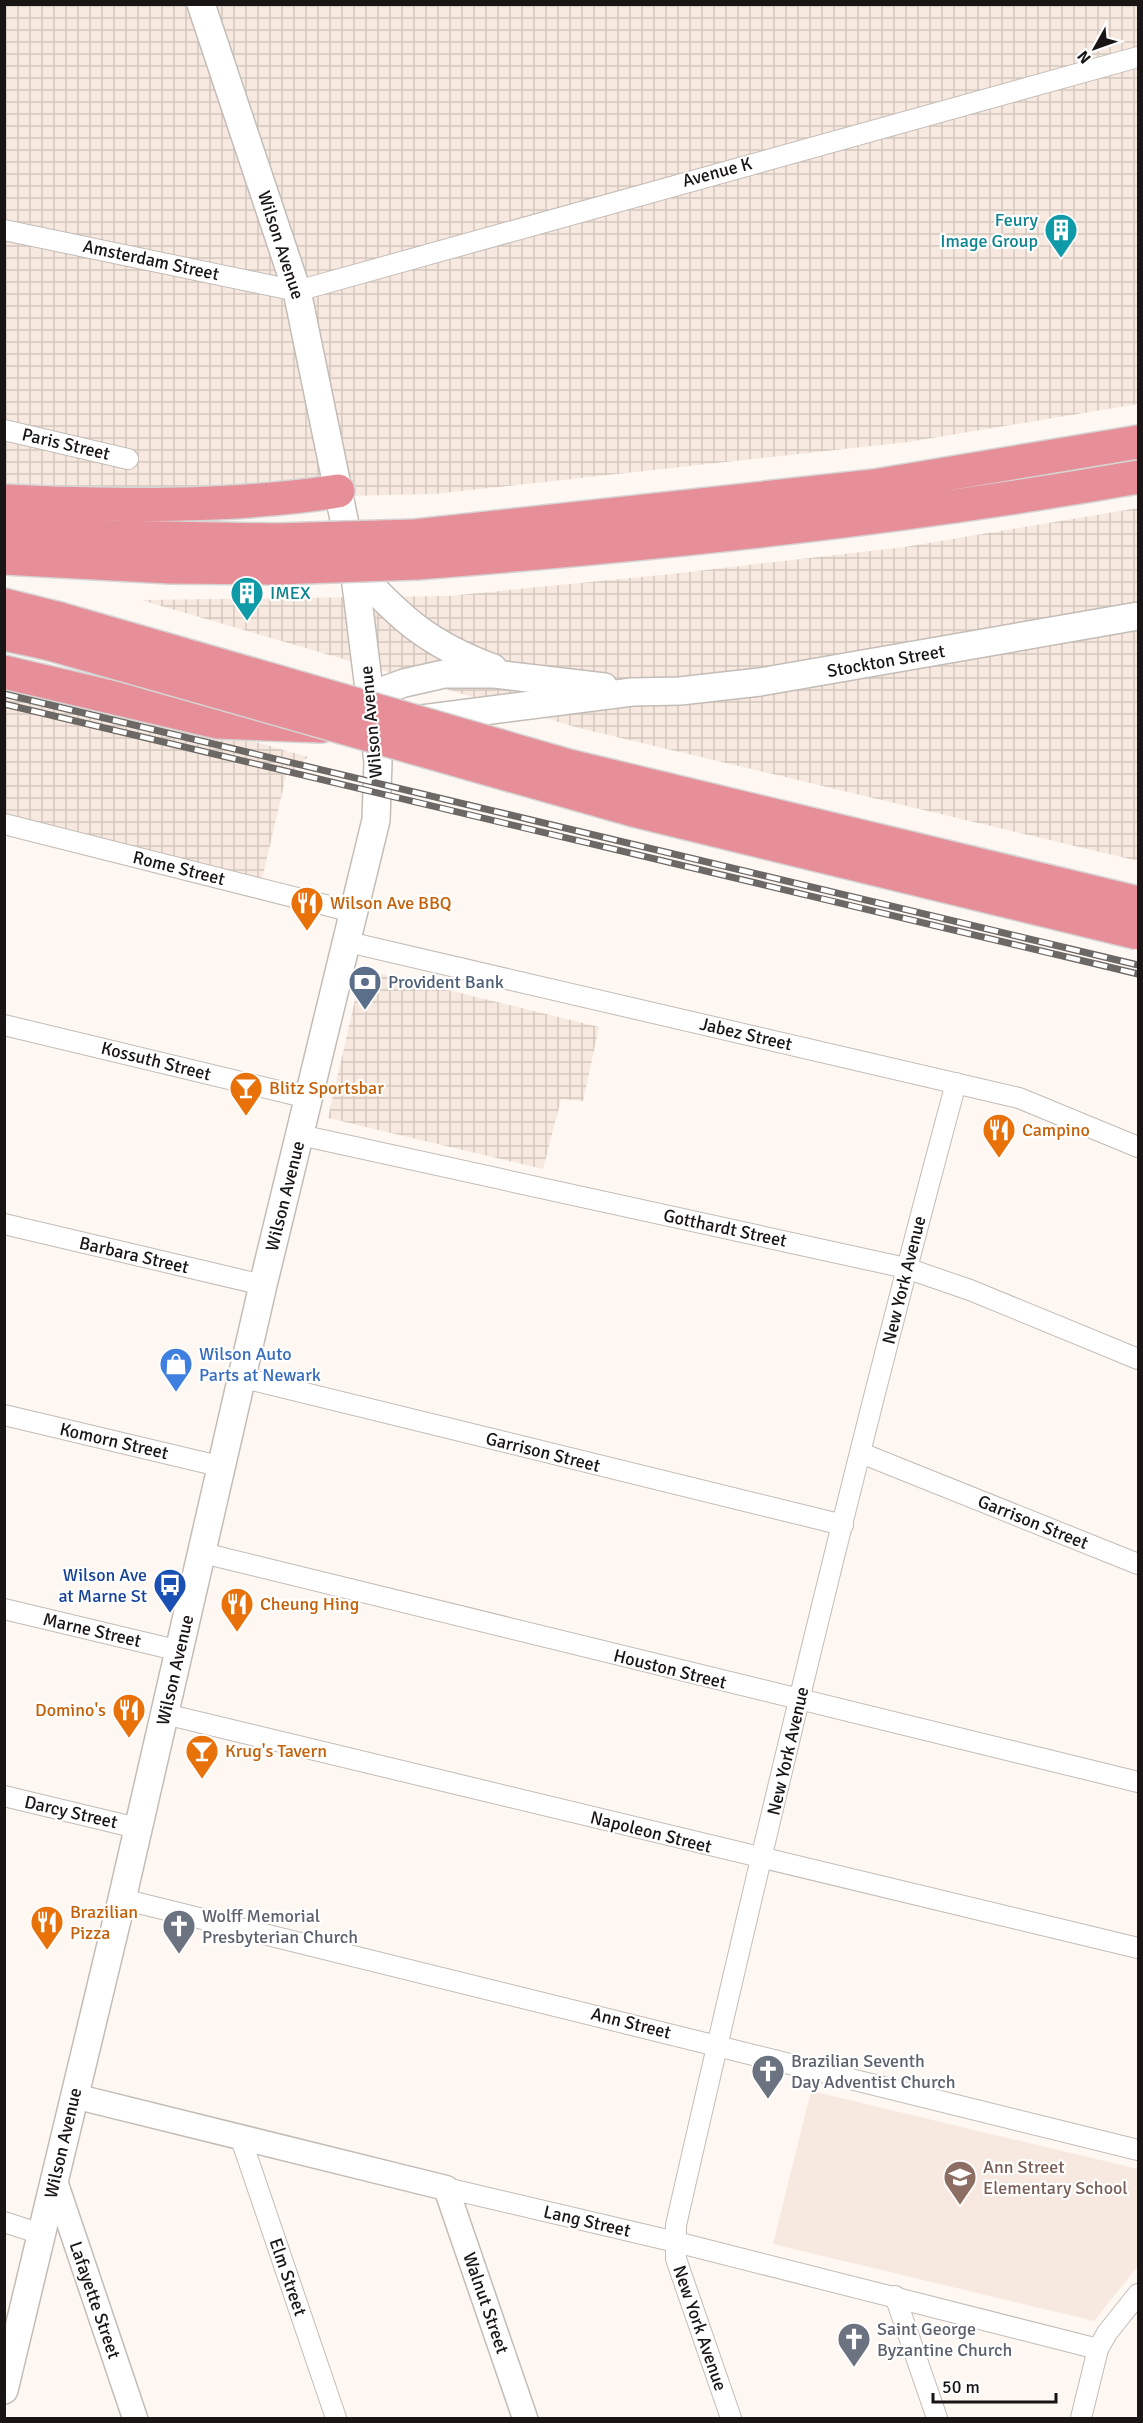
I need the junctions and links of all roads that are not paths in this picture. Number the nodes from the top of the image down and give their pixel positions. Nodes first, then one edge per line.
1 (201, 4) edge
2 (1138, 57) edge
3 (4, 230) edge
4 (297, 291) junction
5 (4, 430) edge
6 (1138, 442) edge
7 (128, 459) dead end
8 (1138, 477) edge
9 (338, 491) junction
10 (4, 501) edge
11 (4, 531) edge
12 (416, 549) junction
13 (277, 554) junction
14 (4, 558) edge
15 (354, 568) junction
16 (4, 604) edge
17 (1138, 616) edge
18 (55, 632) junction
19 (4, 634) edge
20 (4, 672) edge
21 (516, 677) junction
22 (632, 692) junction
23 (372, 710) junction
24 (4, 824) edge
25 (1138, 903) edge
26 (353, 912) junction
27 (1138, 933) edge
28 (348, 942) junction
29 (4, 1025) edge
30 (956, 1083) junction
31 (308, 1098) junction
32 (300, 1135) junction
33 (1138, 1147) edge
34 (4, 1224) edge
35 (906, 1268) junction
36 (263, 1285) junction
37 (1138, 1359) edge
38 (244, 1378) junction
39 (4, 1415) edge
40 (861, 1453) junction
41 (223, 1467) junction
42 (843, 1525) junction
43 (203, 1553) junction
44 (1138, 1564) edge
45 (4, 1609) edge
46 (180, 1651) junction
47 (799, 1701) junction
48 (165, 1714) junction
49 (1138, 1782) edge
50 (4, 1796) edge
51 (137, 1828) junction
52 (762, 1859) junction
53 (122, 1899) junction
54 (1138, 1948) edge
55 (717, 2044) junction
56 (74, 2096) junction
57 (240, 2136) junction
58 (1138, 2150) edge
59 (55, 2181) junction
60 (446, 2188) junction
61 (4, 2222) edge
62 (41, 2234) junction
63 (676, 2242) junction
64 (1138, 2294) edge
65 (895, 2296) junction
66 (1098, 2349) junction
67 (4, 2390) edge
68 (135, 2418) edge
69 (336, 2418) edge
70 (525, 2418) edge
71 (731, 2418) edge
72 (937, 2418) edge
73 (1082, 2418) edge

1 - 4 main road, Wilson Avenue
2 - 4 street, Avenue K
3 - 4 street, Amsterdam Street
4 - 9 main road, Wilson Avenue
5 - 7 street, Paris Street
6 - 12 highway
8 - 12 highway
9 - 10 highway
9 - 15 main road, Wilson Avenue
11 - 13 highway
12 - 13 highway, bridge
13 - 14 highway
15 - 21 main road
15 - 23 main road, Wilson Avenue
16 - 18 highway
17 - 22 main road, Stockton Street
18 - 19 highway
18 - 25 highway, bridge
18 - 27 highway, bridge
20 - 23 highway
21 - 22 main road, Stockton Street
21 - 23 main road, Stockton Street
22 - 23 main road, Stockton Street
23 - 26 main road, Wilson Avenue
24 - 26 street, Rome Street
26 - 28 main road, Wilson Avenue
28 - 30 street, Jabez Street
28 - 31 main road, Wilson Avenue
29 - 31 street, Kossuth Street
30 - 33 street, Jabez Street
30 - 35 street, New York Avenue
31 - 32 main road, Wilson Avenue
32 - 35 street, Gotthardt Street
32 - 36 main road, Wilson Avenue
34 - 36 street, Barbara Street
35 - 37 street, Gotthardt Street
35 - 40 street, New York Avenue
36 - 38 main road, Wilson Avenue
38 - 41 main road, Wilson Avenue
38 - 42 street, Garrison Street
39 - 41 street, Komorn Street
40 - 42 street, New York Avenue
40 - 44 street, Garrison Street
41 - 43 main road, Wilson Avenue
42 - 47 street, New York Avenue
43 - 46 main road, Wilson Avenue
43 - 47 street, Houston Street
45 - 46 street, Marne Street
46 - 48 main road, Wilson Avenue
47 - 49 street, Houston Street
47 - 52 street, New York Avenue
48 - 51 main road, Wilson Avenue
48 - 52 street, Napoleon Street
50 - 51 street, Darcy Street
51 - 53 main road, Wilson Avenue
52 - 54 street, Napoleon Street
52 - 55 street, New York Avenue
53 - 55 street, Ann Street
53 - 56 main road, Wilson Avenue
55 - 58 street, Ann Street
55 - 63 street, New York Avenue
56 - 57 street, Lang Street
56 - 59 main road, Wilson Avenue
57 - 60 street, Lang Street
57 - 69 street, Elm Street
59 - 62 main road, Wilson Avenue
59 - 68 street, Lafayette Street
60 - 63 street, Lang Street
60 - 70 street, Walnut Street
61 - 62 street
62 - 67 main road, Wilson Avenue
63 - 65 street, Lang Street
63 - 71 street, New York Avenue
64 - 66 street
65 - 66 street, Lang Street
65 - 72 street
66 - 73 street

